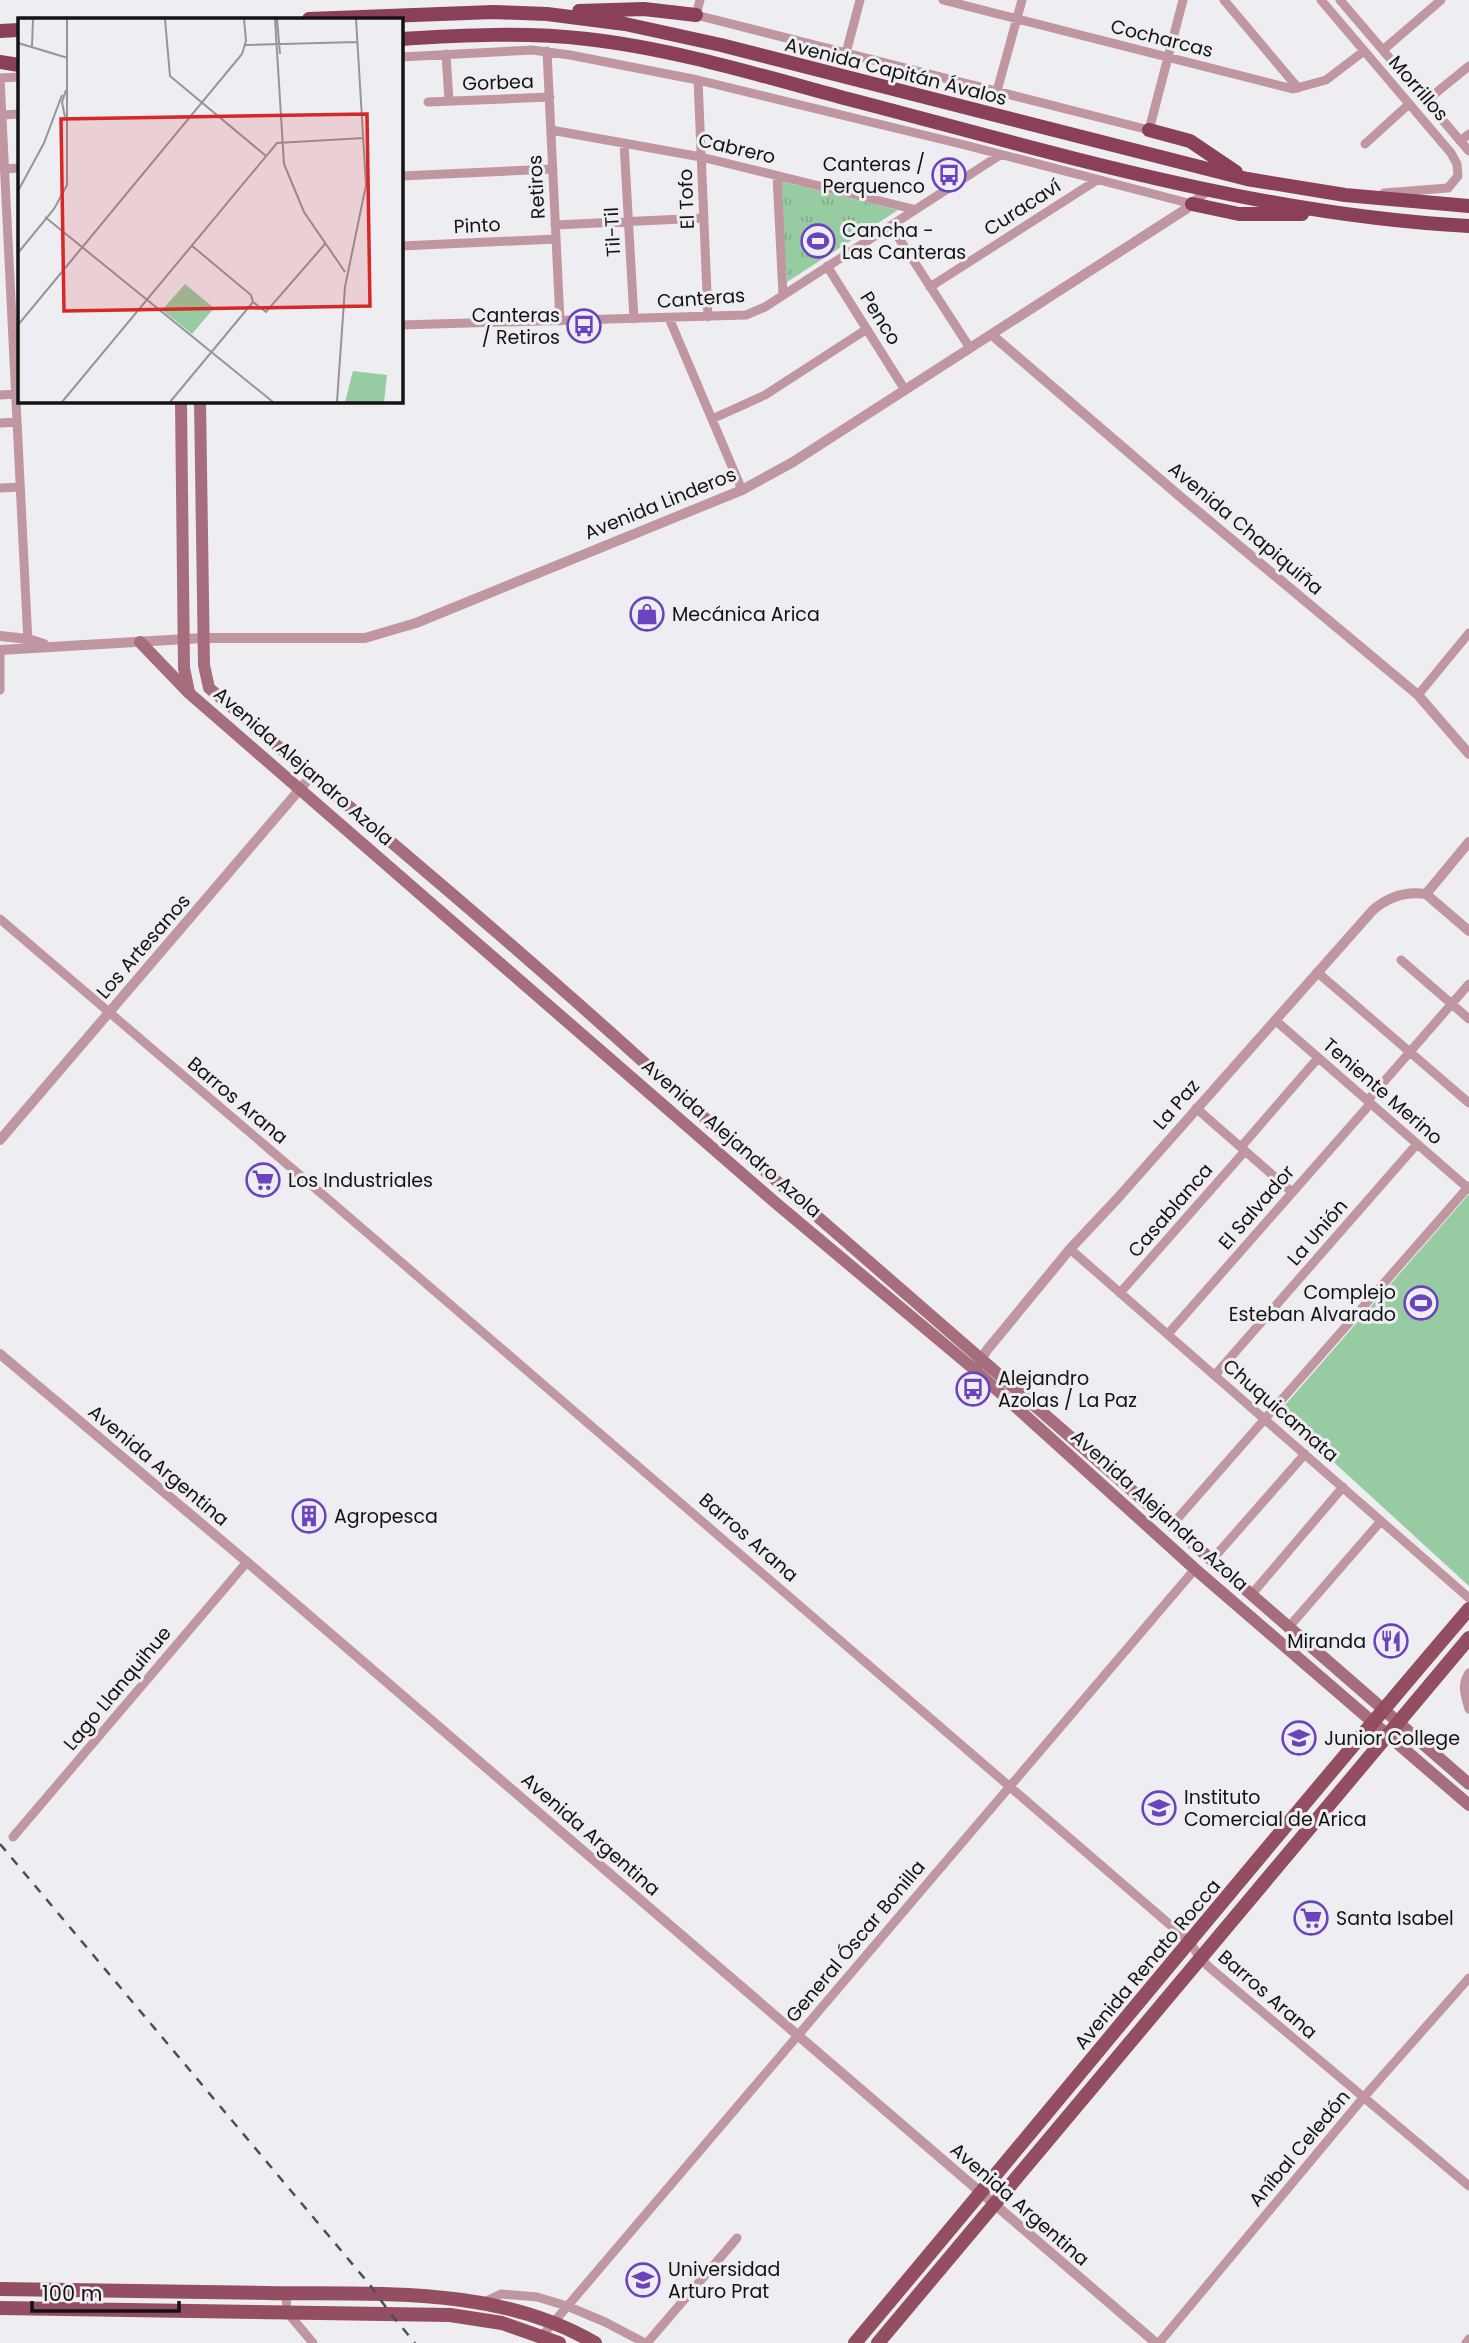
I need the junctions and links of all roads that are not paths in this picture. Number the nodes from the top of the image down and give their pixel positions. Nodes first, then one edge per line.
1 (700, 0) edge
2 (860, 0) edge
3 (943, 0) edge
4 (1022, 0) edge
5 (1183, 0) edge
6 (1224, 0) edge
7 (1321, 0) edge
8 (1441, 0) edge
9 (1343, 1) edge
10 (547, 14) junction
11 (696, 15) junction
12 (332, 18) edge
13 (1017, 19) junction
14 (18, 30) edge
15 (0, 31) edge
16 (402, 38) edge
17 (1383, 50) junction
18 (547, 51) junction
19 (1364, 51) junction
20 (846, 53) junction
21 (446, 54) junction
22 (18, 55) edge
23 (0, 56) edge
24 (402, 57) edge
25 (1167, 58) junction
26 (0, 62) edge
27 (18, 65) edge
28 (1469, 66) edge
29 (18, 77) edge
30 (0, 78) edge
31 (698, 80) junction
32 (1298, 88) junction
33 (997, 91) junction
34 (550, 97) junction
35 (1426, 101) junction
36 (428, 102) dead end
37 (449, 102) junction
38 (1409, 104) junction
39 (18, 114) edge
40 (2, 115) junction
41 (551, 130) junction
42 (1149, 130) junction
43 (1469, 134) edge
44 (1, 140) edge
45 (1461, 141) junction
46 (624, 143) junction
47 (1365, 144) dead end
48 (1469, 151) edge
49 (1000, 155) junction
50 (701, 157) junction
51 (18, 168) edge
52 (5, 169) junction
53 (553, 169) junction
54 (402, 176) edge
55 (777, 176) junction
56 (1247, 179) junction
57 (1097, 180) junction
58 (1209, 190) junction
59 (3, 193) edge
60 (1345, 195) junction
61 (1192, 204) junction
62 (1469, 206) edge
63 (913, 209) junction
64 (1337, 213) junction
65 (704, 218) junction
66 (629, 222) junction
67 (18, 224) edge
68 (7, 225) junction
69 (555, 225) junction
70 (891, 226) junction
71 (1469, 226) edge
72 (556, 239) junction
73 (402, 246) edge
74 (4, 250) edge
75 (827, 266) junction
76 (15, 282) edge
77 (930, 287) junction
78 (783, 295) junction
79 (708, 317) junction
80 (669, 318) junction
81 (634, 319) junction
82 (560, 321) junction
83 (402, 326) edge
84 (867, 329) junction
85 (992, 335) junction
86 (16, 337) edge
87 (970, 348) junction
88 (905, 390) junction
89 (15, 394) junction
90 (0, 395) edge
91 (181, 402) edge
92 (200, 402) edge
93 (712, 419) junction
94 (17, 422) junction
95 (0, 423) edge
96 (20, 487) junction
97 (0, 488) edge
98 (742, 490) junction
99 (1469, 633) edge
100 (0, 636) edge
101 (203, 638) junction
102 (184, 639) junction
103 (140, 642) junction
104 (28, 644) junction
105 (0, 650) edge
106 (0, 690) edge
107 (189, 693) junction
108 (1418, 695) junction
109 (1469, 754) edge
110 (312, 775) junction
111 (301, 788) junction
112 (1469, 842) edge
113 (1426, 894) junction
114 (0, 919) edge
115 (1469, 931) edge
116 (1401, 960) dead end
117 (1317, 972) junction
118 (1469, 984) edge
119 (1452, 1004) junction
120 (108, 1013) junction
121 (1469, 1019) edge
122 (1275, 1020) junction
123 (1410, 1052) junction
124 (1318, 1058) junction
125 (1369, 1102) junction
126 (1469, 1103) edge
127 (1196, 1108) junction
128 (0, 1140) edge
129 (1417, 1144) junction
130 (1243, 1149) junction
131 (1469, 1187) edge
132 (1293, 1192) junction
133 (1070, 1249) junction
134 (1121, 1293) junction
135 (1168, 1334) junction
136 (0, 1354) edge
137 (978, 1364) junction
138 (1215, 1375) junction
139 (1265, 1419) junction
140 (1305, 1454) junction
141 (1343, 1487) junction
142 (1381, 1521) junction
143 (1171, 1526) junction
144 (1212, 1561) junction
145 (247, 1562) junction
146 (1195, 1569) junction
147 (1251, 1595) junction
148 (1469, 1598) edge
149 (1469, 1609) edge
150 (1288, 1628) junction
151 (1469, 1638) edge
152 (1469, 1672) edge
153 (1469, 1709) edge
154 (1382, 1710) junction
155 (1371, 1723) junction
156 (1397, 1723) junction
157 (1386, 1735) junction
158 (1469, 1784) edge
159 (1011, 1786) junction
160 (1469, 1805) edge
161 (13, 1837) dead end
162 (1190, 1942) junction
163 (1200, 1958) junction
164 (1469, 1978) edge
165 (798, 2035) junction
166 (1063, 2096) junction
167 (1363, 2098) junction
168 (1075, 2107) junction
169 (1469, 2186) edge
170 (981, 2194) junction
171 (994, 2205) junction
172 (737, 2238) dead end
173 (0, 2289) edge
174 (286, 2293) junction
175 (484, 2302) junction
176 (567, 2306) junction
177 (0, 2308) edge
178 (287, 2312) junction
179 (555, 2323) junction
180 (867, 2328) junction
181 (542, 2336) junction
182 (879, 2341) edge
183 (313, 2343) edge
184 (559, 2343) edge
185 (595, 2343) edge
186 (646, 2343) edge
187 (855, 2343) edge
188 (1157, 2343) edge

1 - 11 street
2 - 20 street
3 - 13 street, Cocharcas
4 - 13 street
5 - 25 street
6 - 32 street
7 - 19 street, Morrillos
8 - 17 street
9 - 17 street, Morrillos
10 - 11 highway
10 - 12 highway, Avenida Capitán Ávalos
10 - 56 highway, Avenida Capitán Ávalos
11 - 20 street, Avenida Capitán Ávalos
13 - 25 street, Cocharcas
13 - 33 street
14 - 15 highway
16 - 58 highway, Avenida Capitán Ávalos
17 - 35 street, Morrillos
18 - 21 street
18 - 31 street
18 - 34 street, Retiros
19 - 32 street, Cocharcas
19 - 38 street, Morrillos
20 - 33 street, Avenida Capitán Ávalos
21 - 24 street
21 - 37 street, Gorbea
22 - 23 highway
25 - 32 street, Cocharcas
25 - 42 street
26 - 27 highway
28 - 35 street
29 - 30 street
30 - 40 street
31 - 49 street
31 - 50 street, El Tofo
33 - 42 street, Avenida Capitán Ávalos
34 - 37 street, Gorbea
34 - 41 street, Retiros
35 - 45 street, Morrillos
36 - 37 street, Gorbea
38 - 47 street
38 - 60 street, Morrillos
39 - 40 street
40 - 44 street
41 - 46 street, Cabrero
41 - 53 street, Retiros
42 - 56 highway
43 - 45 street
44 - 52 street
45 - 48 street, Morrillos
46 - 50 street, Cabrero
46 - 66 street, Til-Til
49 - 57 street
49 - 63 street, Canteras
50 - 55 street, Cabrero
50 - 65 street, El Tofo
51 - 52 street
52 - 59 street
53 - 54 street
53 - 69 street, Retiros
55 - 63 street, Cabrero
55 - 78 street
56 - 58 highway
56 - 60 highway, Avenida Capitán Ávalos
57 - 61 street
57 - 77 street, Curacaví
58 - 61 street, Avenida Linderos
58 - 64 highway, Avenida Capitán Ávalos
59 - 68 street
60 - 62 highway, Avenida Capitán Ávalos
61 - 64 highway
61 - 85 street, Avenida Linderos
63 - 70 street, Canteras
64 - 71 highway, Avenida Capitán Ávalos
65 - 66 street
65 - 79 street, El Tofo
66 - 69 street
66 - 81 street, Til-Til
67 - 68 street
68 - 74 street
69 - 72 street, Retiros
70 - 75 street, Canteras
70 - 77 street
72 - 73 street, Pinto
72 - 82 street, Retiros
74 - 76 street
75 - 78 street, Canteras
75 - 84 street, Penco
76 - 86 street
77 - 87 street
78 - 79 street, Canteras
79 - 80 street, Canteras
80 - 81 street, Canteras
80 - 93 street
81 - 82 street, Canteras
82 - 83 street, Canteras
84 - 88 street, Penco
84 - 93 street
85 - 87 street, Avenida Linderos
85 - 108 street, Avenida Chapiquiña
86 - 89 street
87 - 88 street, Avenida Linderos
88 - 98 street, Avenida Linderos
89 - 90 street
89 - 94 street
91 - 102 main road, Avenida Alejandro Azola
92 - 101 main road, Avenida Alejandro Azola
93 - 98 street
94 - 95 street
94 - 96 street
96 - 97 street
96 - 104 street
98 - 101 street, Avenida Linderos
99 - 108 street
100 - 104 street, Avenida Linderos
101 - 102 street, Avenida Linderos
101 - 110 main road, Avenida Alejandro Azola
102 - 103 street, Avenida Linderos
102 - 107 main road, Avenida Alejandro Azola
103 - 104 street, Avenida Linderos
103 - 107 main road
104 - 105 street, Avenida Linderos
105 - 106 street
107 - 111 main road, Avenida Alejandro Azola
108 - 109 street, Avenida Chapiquiña
110 - 111 street, Los Artesanos
110 - 137 main road, Avenida Alejandro Azola
111 - 120 street, Los Artesanos
111 - 137 main road, Avenida Alejandro Azola
112 - 113 street
113 - 115 street
113 - 117 street, La Paz
114 - 120 street, Barros Arana
116 - 119 street
117 - 122 street, La Paz
117 - 123 street
118 - 119 street, El Salvador
119 - 121 street
119 - 123 street, El Salvador
120 - 128 street, Los Artesanos
120 - 159 street, Barros Arana
122 - 124 street, Teniente Merino
122 - 127 street, La Paz
123 - 125 street, El Salvador
123 - 126 street
124 - 125 street, Teniente Merino
124 - 130 street, Casablanca
125 - 129 street, Teniente Merino
125 - 132 street, El Salvador
127 - 130 street
127 - 133 street, La Paz
129 - 131 street, Teniente Merino
129 - 138 street, La Unión
130 - 132 street
130 - 134 street, Casablanca
131 - 139 street
132 - 135 street, El Salvador
133 - 134 street, Chuquicamata
133 - 137 street, La Paz
134 - 135 street, Chuquicamata
135 - 138 street, Chuquicamata
136 - 145 street, Avenida Argentina
137 - 143 main road, Avenida Alejandro Azola
137 - 146 main road, Avenida Alejandro Azola
138 - 139 street, Chuquicamata
139 - 140 street, Chuquicamata
139 - 143 street
140 - 141 street, Chuquicamata
140 - 144 street
141 - 142 street, Chuquicamata
141 - 147 street
142 - 148 street, Chuquicamata
142 - 150 street
143 - 144 main road, Avenida Alejandro Azola
144 - 147 main road, Avenida Alejandro Azola
145 - 161 street, Lago Llanquihue
145 - 165 street, Avenida Argentina
146 - 155 main road, Avenida Alejandro Azola
146 - 159 street, General Óscar Bonilla
147 - 150 main road, Avenida Alejandro Azola
149 - 154 main road, Avenida Renato Rocca
150 - 154 main road, Avenida Alejandro Azola
151 - 156 main road, Avenida Renato Rocca
152 - 153 street
154 - 155 main road, Avenida Renato Rocca
154 - 156 main road, Avenida Alejandro Azola
155 - 157 main road, Avenida Alejandro Azola
155 - 162 main road, Avenida Renato Rocca
156 - 157 main road, Avenida Renato Rocca
156 - 158 main road, Avenida Alejandro Azola
157 - 160 main road, Avenida Alejandro Azola
157 - 163 main road, Avenida Renato Rocca
159 - 162 street, Barros Arana
159 - 165 street, General Óscar Bonilla
162 - 163 street, Barros Arana
162 - 166 main road, Avenida Renato Rocca
163 - 167 street, Barros Arana
163 - 168 main road, Avenida Renato Rocca
164 - 167 street, Aníbal Celedón
165 - 170 street, Avenida Argentina
165 - 176 street, General Óscar Bonilla
166 - 168 main road
166 - 170 main road, Avenida Renato Rocca
167 - 169 street, Barros Arana
167 - 188 street, Aníbal Celedón
168 - 171 main road, Avenida Renato Rocca
170 - 171 street, Avenida Argentina
170 - 180 main road, Avenida Renato Rocca
171 - 182 main road, Avenida Renato Rocca
171 - 188 street, Avenida Argentina
172 - 186 street
173 - 174 main road
174 - 175 main road
174 - 178 street
175 - 176 street
175 - 179 main road
176 - 179 street, General Óscar Bonilla
176 - 186 street
177 - 178 main road
178 - 181 main road
178 - 183 street
179 - 181 street, General Óscar Bonilla
179 - 185 main road
180 - 182 main road
180 - 187 main road, Avenida Renato Rocca
181 - 184 main road

